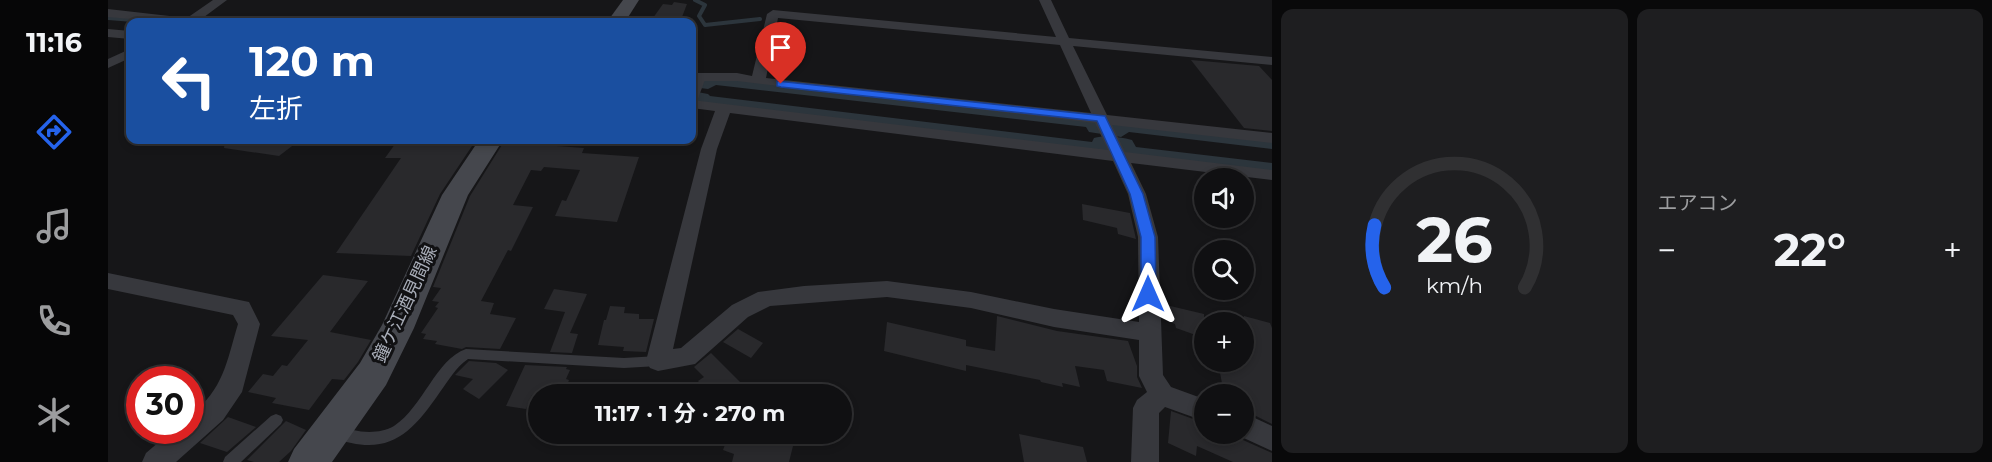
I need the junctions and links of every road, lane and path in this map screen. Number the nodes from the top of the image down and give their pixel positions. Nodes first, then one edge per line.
1 (221, 0) edge
2 (631, 0) edge
3 (1045, 0) edge
4 (108, 12) edge
5 (157, 18) edge
6 (195, 18) edge
7 (619, 18) edge
8 (108, 33) edge
9 (126, 35) edge
10 (1065, 42) junction
11 (126, 55) edge
12 (1272, 61) edge
13 (108, 64) edge
14 (697, 77) edge
15 (758, 81) junction
16 (696, 104) edge
17 (724, 108) junction
18 (1102, 120) junction
19 (1272, 138) edge
20 (488, 144) edge
21 (1119, 154) junction
22 (1272, 175) edge
23 (108, 281) edge
24 (1149, 333) junction
25 (658, 361) junction
26 (1162, 395) junction
27 (1194, 406) edge
28 (276, 420) dead end
29 (1254, 430) edge
30 (333, 431) junction
31 (1272, 439) edge
32 (156, 462) edge
33 (230, 462) edge
34 (308, 462) edge
35 (1145, 462) edge

1 - 6 street
2 - 7 main road
3 - 10 street
4 - 5 street
8 - 9 street
10 - 12 street
10 - 15 street
10 - 18 street
11 - 13 street
14 - 15 street
15 - 18 street
16 - 17 street
17 - 21 street
17 - 25 street
18 - 19 street
18 - 21 street
20 - 30 main road, 鐘ケ江酒見間線
21 - 22 street
21 - 24 street
23 - 32 street
24 - 25 street
24 - 26 street
25 - 30 lane
26 - 27 street
26 - 35 street
28 - 33 lane
29 - 31 street
30 - 34 main road, 鐘ケ江酒見間線

